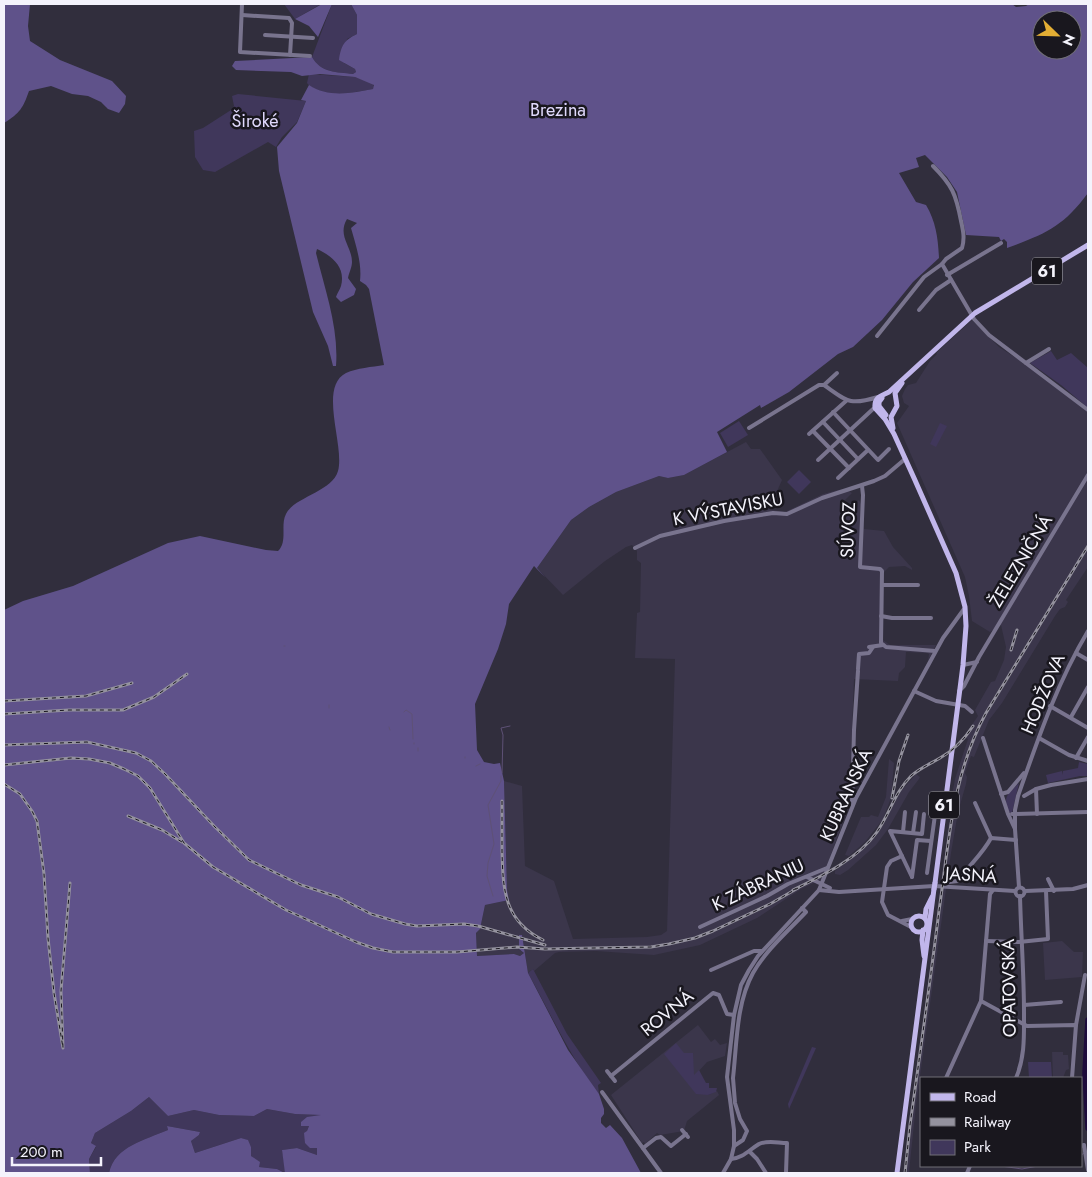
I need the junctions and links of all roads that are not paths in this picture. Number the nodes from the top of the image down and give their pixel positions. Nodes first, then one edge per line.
1 (242, 4) edge
2 (242, 15) junction
3 (265, 35) dead end
4 (291, 37) junction
5 (313, 38) dead end
6 (290, 55) junction
7 (310, 56) dead end
8 (933, 166) dead end
9 (1001, 243) dead end
10 (1088, 245) edge
11 (942, 264) junction
12 (947, 275) junction
13 (951, 280) junction
14 (919, 310) dead end
15 (972, 316) junction
16 (877, 336) dead end
17 (1049, 349) dead end
18 (1026, 363) junction
19 (837, 373) dead end
20 (899, 384) junction
21 (824, 385) junction
22 (890, 396) junction
23 (878, 397) junction
24 (846, 401) junction
25 (864, 402) junction
26 (874, 406) junction
27 (899, 408) junction
28 (1088, 410) edge
29 (833, 412) junction
30 (883, 412) junction
31 (893, 412) junction
32 (823, 422) junction
33 (749, 428) dead end
34 (850, 430) junction
35 (892, 430) junction
36 (814, 431) junction
37 (809, 434) dead end
38 (840, 439) junction
39 (830, 449) junction
40 (890, 449) dead end
41 (868, 450) junction
42 (858, 459) junction
43 (905, 459) junction
44 (818, 460) dead end
45 (848, 468) junction
46 (1088, 475) edge
47 (838, 478) dead end
48 (862, 486) junction
49 (635, 548) dead end
50 (882, 585) junction
51 (918, 585) dead end
52 (965, 607) junction
53 (881, 616) junction
54 (931, 618) dead end
55 (1088, 631) edge
56 (883, 646) junction
57 (935, 651) junction
58 (1076, 653) junction
59 (1088, 660) edge
60 (977, 662) junction
61 (963, 665) junction
62 (1088, 687) edge
63 (914, 691) junction
64 (959, 692) junction
65 (958, 704) junction
66 (1050, 706) junction
67 (972, 712) dead end
68 (1071, 718) junction
69 (1088, 728) edge
70 (1088, 737) edge
71 (983, 738) dead end
72 (1039, 738) junction
73 (1076, 758) junction
74 (1088, 761) edge
75 (1027, 769) junction
76 (1088, 779) edge
77 (1036, 789) junction
78 (1001, 794) junction
79 (1024, 796) dead end
80 (975, 803) dead end
81 (852, 805) junction
82 (905, 812) dead end
83 (916, 812) dead end
84 (1088, 812) edge
85 (924, 814) dead end
86 (1008, 814) junction
87 (1014, 814) junction
88 (1037, 814) junction
89 (935, 815) dead end
90 (1015, 829) junction
91 (903, 832) junction
92 (913, 833) junction
93 (990, 838) junction
94 (1016, 840) junction
95 (931, 841) junction
96 (902, 856) junction
97 (905, 864) junction
98 (914, 866) junction
99 (828, 868) junction
100 (927, 873) dead end
101 (825, 875) junction
102 (807, 877) junction
103 (1048, 879) dead end
104 (949, 882) dead end
105 (1088, 885) edge
106 (820, 887) junction
107 (1019, 887) junction
108 (830, 888) junction
109 (884, 888) junction
110 (934, 889) junction
111 (992, 890) junction
112 (1016, 891) junction
113 (1025, 891) junction
114 (1046, 891) junction
115 (1054, 891) junction
116 (838, 892) junction
117 (1020, 896) junction
118 (802, 908) junction
119 (922, 917) junction
120 (912, 919) junction
121 (902, 921) junction
122 (700, 926) dead end
123 (784, 927) junction
124 (911, 927) junction
125 (788, 931) junction
126 (920, 931) junction
127 (986, 941) junction
128 (1021, 942) junction
129 (763, 949) junction
130 (769, 951) junction
131 (924, 964) junction
132 (711, 970) dead end
133 (749, 970) junction
134 (754, 972) junction
135 (1086, 975) dead end
136 (738, 994) junction
137 (744, 996) junction
138 (981, 1002) junction
139 (1061, 1002) dead end
140 (1024, 1005) junction
141 (734, 1015) junction
142 (733, 1022) junction
143 (739, 1023) junction
144 (1024, 1024) junction
145 (1076, 1025) junction
146 (730, 1049) junction
147 (736, 1050) junction
148 (607, 1071) dead end
149 (611, 1076) junction
150 (728, 1077) junction
151 (946, 1077) edge
152 (1016, 1077) edge
153 (1072, 1077) edge
154 (733, 1078) junction
155 (615, 1081) dead end
156 (602, 1092) dead end
157 (735, 1103) junction
158 (730, 1104) junction
159 (740, 1120) junction
160 (733, 1121) junction
161 (685, 1134) dead end
162 (734, 1146) junction
163 (1083, 1147) edge
164 (643, 1148) junction
165 (750, 1152) junction
166 (731, 1159) junction
167 (1088, 1170) edge
168 (661, 1173) edge
169 (723, 1173) edge
170 (766, 1173) edge
171 (786, 1173) edge
172 (897, 1173) edge

1 - 2 street
2 - 4 street
2 - 6 street
3 - 4 street
4 - 5 street
4 - 6 street
6 - 7 street
8 - 11 street
9 - 12 street
10 - 15 main road, 61
11 - 12 street
11 - 16 street
12 - 13 street
13 - 14 street
13 - 15 street
15 - 18 street
15 - 20 main road, 61
17 - 18 street
18 - 28 street
19 - 21 street
20 - 22 main road, 61
20 - 27 main road
21 - 24 street
21 - 33 street
22 - 23 main road, 61
22 - 26 main road, 61
22 - 31 main road, 61
23 - 25 street
23 - 26 main road
24 - 25 street
24 - 29 street
25 - 26 street
26 - 30 main road, 61
26 - 34 street
26 - 35 main road, 61
27 - 31 main road
27 - 35 main road
29 - 32 street
29 - 34 street
30 - 31 main road
30 - 35 main road, 61
31 - 35 main road, 61
32 - 36 street
32 - 38 street
34 - 38 street
34 - 41 street
35 - 43 main road, 61
36 - 37 street
36 - 39 street
38 - 39 street
38 - 42 street
39 - 44 street
39 - 45 street
40 - 41 street
41 - 42 street
42 - 45 street
43 - 48 street, K VÝSTAVISKU
43 - 52 main road, 61
45 - 47 street
46 - 60 street, ŽELEZNIČNÁ
48 - 49 street, K VÝSTAVISKU
48 - 50 street, SÚVOZ
50 - 51 street
50 - 53 street
52 - 57 street, KUBRANSKÁ
52 - 61 main road, 61
53 - 54 street
53 - 56 street
55 - 58 street, HODŽOVA
56 - 57 street
56 - 81 street
57 - 63 street, KUBRANSKÁ
58 - 59 street
58 - 66 street, HODŽOVA
60 - 61 street
60 - 64 street, ŽELEZNIČNÁ
61 - 64 main road, 61
62 - 68 street
63 - 65 street
63 - 81 street, KUBRANSKÁ
64 - 65 main road, 61
65 - 67 street
65 - 110 main road, 61
66 - 68 street
66 - 72 street, HODŽOVA
68 - 69 street
70 - 73 street
71 - 78 street
72 - 73 street
72 - 75 street, HODŽOVA
73 - 74 street
75 - 78 street, HODŽOVA
75 - 87 street, HODŽOVA
76 - 77 street
77 - 79 street
77 - 88 street
78 - 86 street
80 - 93 street
81 - 99 street, KUBRANSKÁ
82 - 91 street
83 - 92 street
84 - 88 street
85 - 92 street
86 - 87 street
86 - 90 street
87 - 88 street
87 - 90 street, HODŽOVA
89 - 95 street
90 - 94 street
91 - 92 street
91 - 96 street
93 - 94 street
93 - 104 street
94 - 107 street
95 - 98 street
95 - 100 street
96 - 97 street
96 - 109 street
97 - 98 street
97 - 98 street
99 - 101 street, KUBRANSKÁ
99 - 102 street, K ZÁBRANIU
101 - 106 street, KUBRANSKÁ
101 - 108 street
102 - 106 street
102 - 122 street, K ZÁBRANIU
103 - 115 street
105 - 115 street
106 - 108 street
106 - 116 street, JASNÁ
106 - 118 street, KUBRANSKÁ
107 - 112 street
107 - 113 street
108 - 116 street
109 - 111 street, JASNÁ
109 - 116 street, JASNÁ
109 - 121 street
110 - 119 main road, 61
110 - 131 main road, 61
111 - 112 street, JASNÁ
111 - 127 street
112 - 117 street
113 - 114 street
113 - 117 street
114 - 115 street
114 - 128 street
117 - 128 street, OPATOVSKÁ
118 - 123 street, KUBRANSKÁ
118 - 125 street, KUBRANSKÁ
119 - 120 main road
119 - 126 main road, 61
120 - 121 street
120 - 124 main road
121 - 124 street
123 - 125 street
123 - 129 street, KUBRANSKÁ
124 - 126 main road
125 - 130 street, KUBRANSKÁ
126 - 131 main road, 61
127 - 128 street
127 - 138 street
128 - 140 street, OPATOVSKÁ
129 - 130 street
129 - 132 street
129 - 133 street, KUBRANSKÁ
130 - 134 street, KUBRANSKÁ
131 - 172 main road, 61
133 - 134 street
133 - 136 street, KUBRANSKÁ
134 - 137 street, KUBRANSKÁ
135 - 145 street
136 - 137 street
136 - 141 street, KUBRANSKÁ
137 - 143 street, KUBRANSKÁ
138 - 144 street
138 - 151 street
139 - 140 street
140 - 144 street, OPATOVSKÁ
141 - 142 street, KUBRANSKÁ
141 - 149 street, ROVNÁ
142 - 143 street
142 - 146 street, KUBRANSKÁ
143 - 147 street, KUBRANSKÁ
144 - 145 street
144 - 152 street, OPATOVSKÁ
145 - 153 street
146 - 147 street
146 - 150 street, KUBRANSKÁ
147 - 154 street, KUBRANSKÁ
148 - 149 street
149 - 155 street
150 - 154 street
150 - 158 street, KUBRANSKÁ
154 - 157 street, KUBRANSKÁ
156 - 164 street
157 - 158 street
157 - 159 street, KUBRANSKÁ
158 - 160 street, KUBRANSKÁ
159 - 160 street
159 - 162 street, KUBRANSKÁ
160 - 162 street, KUBRANSKÁ
161 - 164 street
162 - 166 street, KUBRANSKÁ
163 - 167 street
164 - 168 street
165 - 166 street
165 - 170 street
165 - 171 street
166 - 169 street, KUBRANSKÁ

